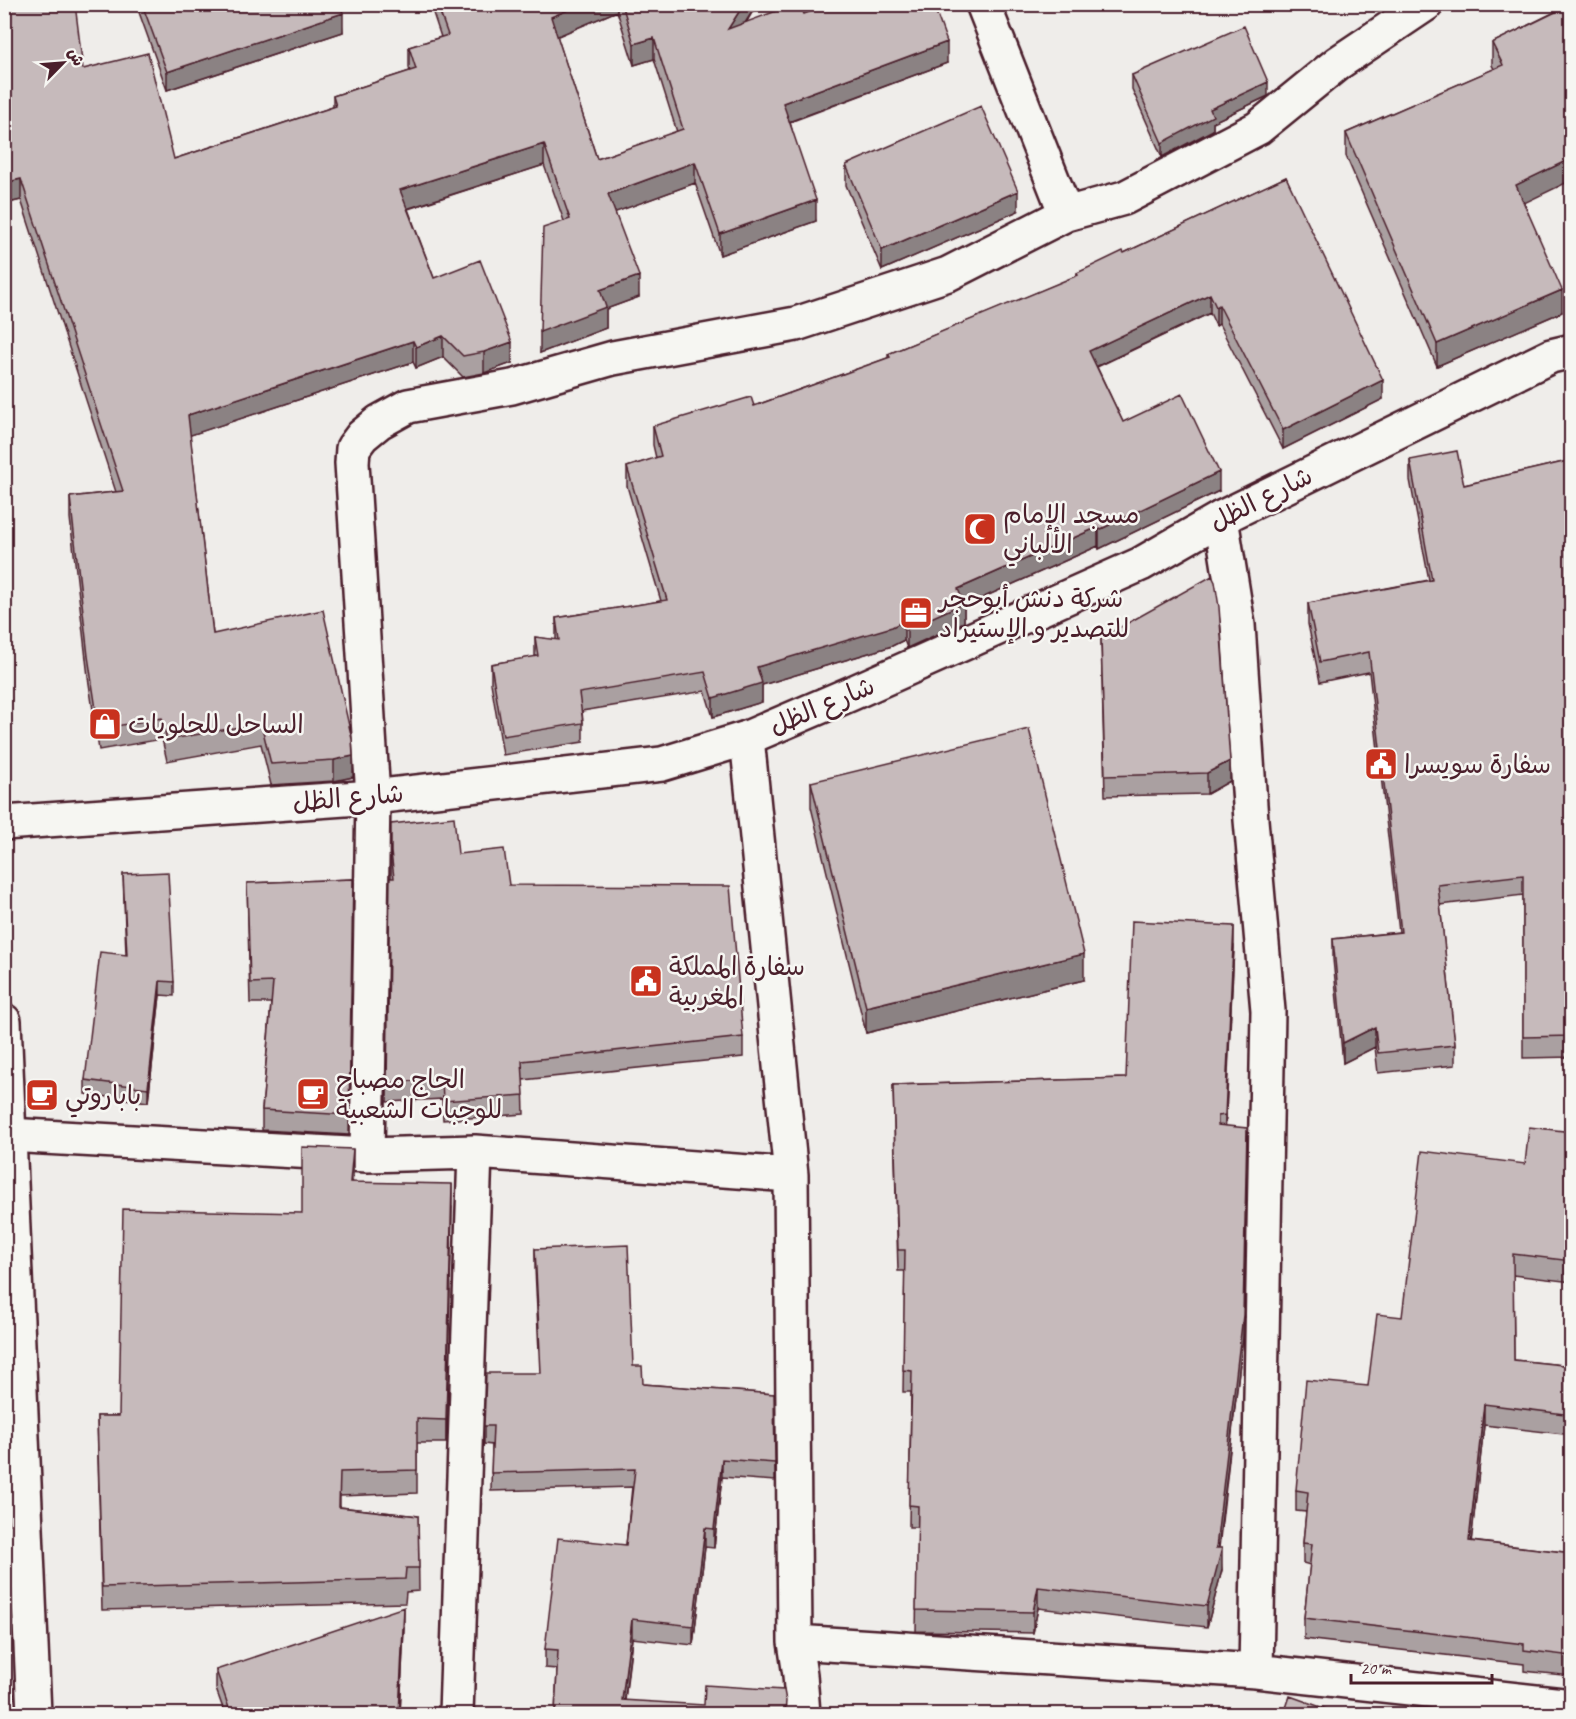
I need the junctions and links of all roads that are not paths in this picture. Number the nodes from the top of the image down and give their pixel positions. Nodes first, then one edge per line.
1 (983, 4) edge
2 (1426, 4) edge
3 (1066, 214) junction
4 (1572, 351) edge
5 (1221, 518) junction
6 (747, 738) junction
7 (373, 797) junction
8 (4, 823) edge
9 (4, 1021) edge
10 (8, 1136) junction
11 (475, 1152) junction
12 (367, 1155) junction
13 (791, 1175) junction
14 (795, 1642) junction
15 (1256, 1671) junction
16 (1572, 1707) edge
17 (34, 1714) edge
18 (456, 1714) edge
19 (803, 1714) edge

1 - 3 street
2 - 3 street
3 - 7 street
4 - 5 street, شارع الظل
5 - 6 street, شارع الظل
5 - 15 street
6 - 7 street, شارع الظل
6 - 13 street
7 - 8 street, شارع الظل
7 - 12 street
9 - 10 street
10 - 12 street
10 - 17 street
11 - 12 street
11 - 13 street
11 - 18 street
13 - 14 street
14 - 15 street
14 - 19 street
15 - 16 street

